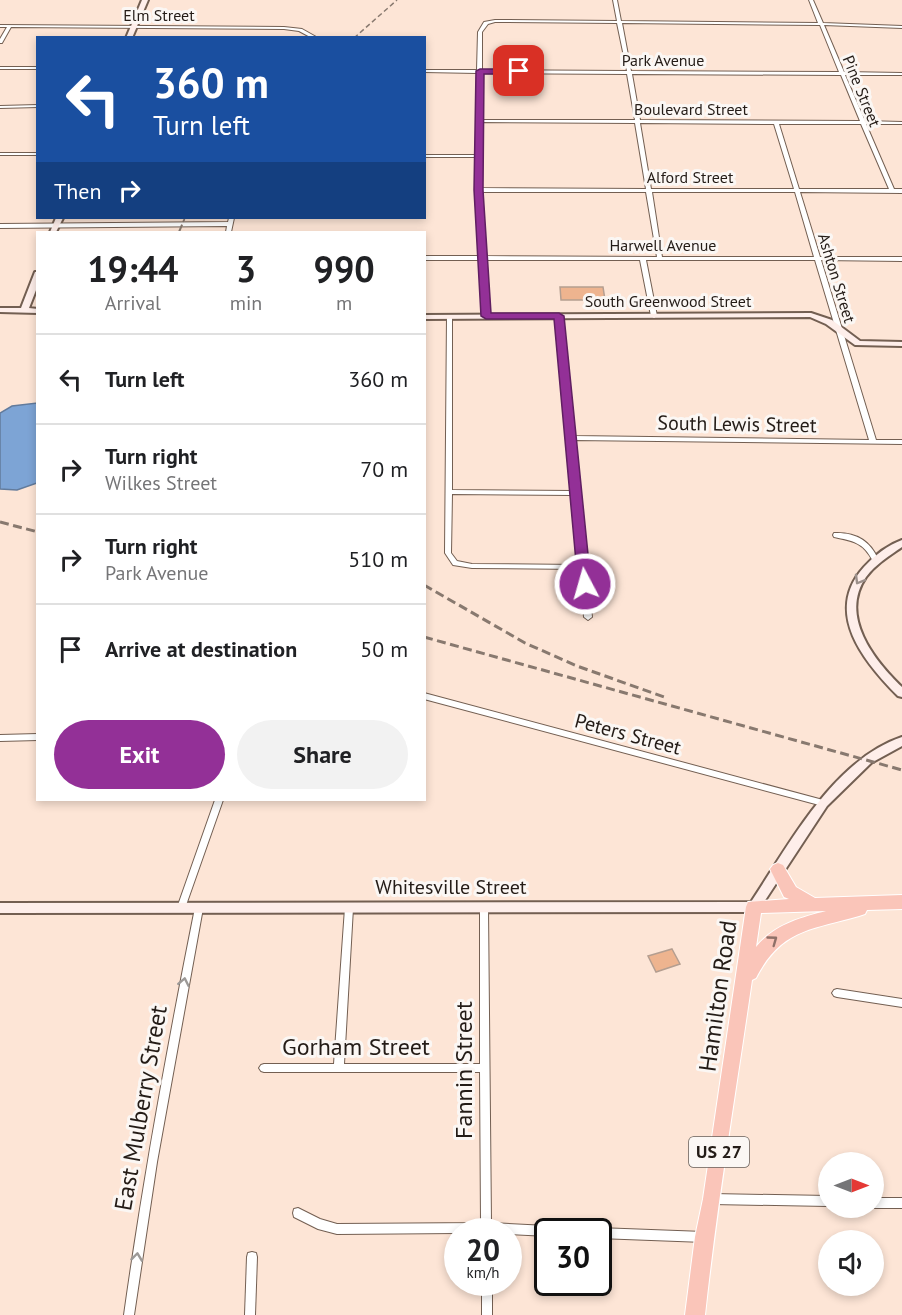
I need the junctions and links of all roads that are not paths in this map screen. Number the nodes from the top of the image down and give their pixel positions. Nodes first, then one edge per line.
1 (145, 0) edge
2 (615, 0) edge
3 (811, 0) edge
4 (618, 22) junction
5 (821, 24) junction
6 (0, 26) edge
7 (10, 26) junction
8 (133, 27) junction
9 (902, 27) edge
10 (130, 36) edge
11 (312, 36) edge
12 (0, 42) edge
13 (0, 68) edge
14 (36, 68) edge
15 (426, 71) edge
16 (480, 71) junction
17 (629, 71) junction
18 (842, 73) junction
19 (902, 74) edge
20 (36, 106) edge
21 (0, 107) edge
22 (480, 121) junction
23 (637, 122) junction
24 (776, 122) junction
25 (862, 123) junction
26 (902, 123) edge
27 (0, 154) edge
28 (36, 154) edge
29 (426, 156) edge
30 (479, 156) junction
31 (478, 190) junction
32 (648, 190) junction
33 (797, 191) junction
34 (892, 191) junction
35 (902, 191) edge
36 (230, 221) edge
37 (56, 225) edge
38 (0, 226) edge
39 (426, 258) edge
40 (483, 259) junction
41 (643, 259) junction
42 (660, 259) junction
43 (817, 259) junction
44 (902, 259) edge
45 (36, 279) edge
46 (0, 310) edge
47 (24, 310) junction
48 (36, 310) edge
49 (486, 316) junction
50 (559, 316) junction
51 (654, 316) junction
52 (426, 317) edge
53 (450, 317) junction
54 (839, 330) junction
55 (902, 344) edge
56 (571, 438) junction
57 (873, 442) junction
58 (902, 442) edge
59 (449, 492) junction
60 (576, 494) junction
61 (836, 535) dead end
62 (902, 543) edge
63 (875, 559) junction
64 (583, 567) junction
65 (588, 617) dead end
66 (902, 693) edge
67 (426, 697) edge
68 (36, 737) edge
69 (0, 738) edge
70 (902, 741) edge
71 (219, 801) edge
72 (823, 803) junction
73 (778, 869) junction
74 (902, 902) edge
75 (875, 903) junction
76 (815, 906) junction
77 (754, 907) junction
78 (181, 908) junction
79 (199, 908) junction
80 (349, 908) junction
81 (484, 908) junction
82 (0, 909) edge
83 (744, 989) junction
84 (837, 993) dead end
85 (902, 1003) edge
86 (339, 1066) junction
87 (264, 1068) dead end
88 (485, 1068) junction
89 (712, 1199) junction
90 (818, 1202) edge
91 (884, 1203) edge
92 (902, 1203) edge
93 (298, 1213) dead end
94 (486, 1218) edge
95 (444, 1230) edge
96 (612, 1234) edge
97 (704, 1237) junction
98 (252, 1257) dead end
99 (487, 1296) edge
100 (129, 1315) edge
101 (250, 1315) edge
102 (487, 1315) edge
103 (695, 1315) edge

1 - 8 street
2 - 4 street
3 - 5 street, Pine Street
4 - 5 street
4 - 16 street
4 - 17 street
5 - 9 street
5 - 18 street, Pine Street
6 - 7 street, Elm Street
7 - 8 street, Elm Street
7 - 12 street
8 - 10 street
8 - 11 street, Elm Street
13 - 14 street
15 - 16 street, Park Avenue
16 - 17 street, Park Avenue
16 - 22 street
17 - 18 street, Park Avenue
17 - 23 street
18 - 19 street, Park Avenue
18 - 25 street, Pine Street
20 - 21 street
22 - 23 street, Boulevard Street
22 - 30 street
23 - 24 street, Boulevard Street
23 - 32 street
24 - 25 street, Boulevard Street
24 - 33 street, Ashton Street
25 - 26 street, Boulevard Street
25 - 34 street, Pine Street
27 - 28 street
29 - 30 street
30 - 31 street
31 - 32 street, Alford Street
31 - 40 street
32 - 33 street, Alford Street
32 - 42 street
33 - 34 street, Alford Street
33 - 43 street, Ashton Street
34 - 35 street, Alford Street
36 - 37 street
37 - 38 street
39 - 40 street, Harwell Avenue
40 - 41 street, Harwell Avenue
40 - 49 street
41 - 42 street, Harwell Avenue
41 - 51 street
42 - 43 street, Harwell Avenue
43 - 44 street, Harwell Avenue
43 - 54 street, Ashton Street
45 - 47 street
46 - 47 street
47 - 48 street
49 - 50 street, South Greenwood Street
49 - 53 street, South Greenwood Street
50 - 51 street, South Greenwood Street
50 - 56 street
51 - 54 street, South Greenwood Street
52 - 53 street, South Greenwood Street
53 - 59 street
54 - 55 street, South Greenwood Street
54 - 57 street, Ashton Street
56 - 57 street, South Lewis Street
56 - 60 street
57 - 58 street, South Lewis Street
59 - 60 street
59 - 64 street
60 - 64 street
61 - 63 street
62 - 63 street
63 -> 66 street
64 - 65 street
67 - 72 street, Peters Street
68 - 69 street
70 - 72 street, Hamilton Road
71 - 78 street
72 - 73 street, Hamilton Road
73 - 76 highway
73 - 77 street, Hamilton Road
74 - 75 highway, Whitesville Street
75 - 76 highway, Whitesville Street
83 -> 75 highway
76 - 77 highway, Whitesville Street
77 - 81 street, Whitesville Street
77 - 83 highway, Hamilton Road / US 27
78 - 79 street, Whitesville Street
78 - 82 street, Whitesville Street
79 - 80 street, Whitesville Street
100 -> 79 street, East Mulberry Street
80 - 81 street, Whitesville Street
80 - 86 street
81 - 88 street, Fannin Street
83 - 89 highway, Hamilton Road / US 27
84 - 85 street
86 - 87 street, Gorham Street
86 - 88 street, Gorham Street
88 - 94 street, Fannin Street
89 - 90 street
89 - 97 highway, Hamilton Road / US 27
91 - 92 street
93 - 95 street
96 - 97 street
97 - 103 highway, Hamilton Road / US 27
98 - 101 street
99 - 102 street

